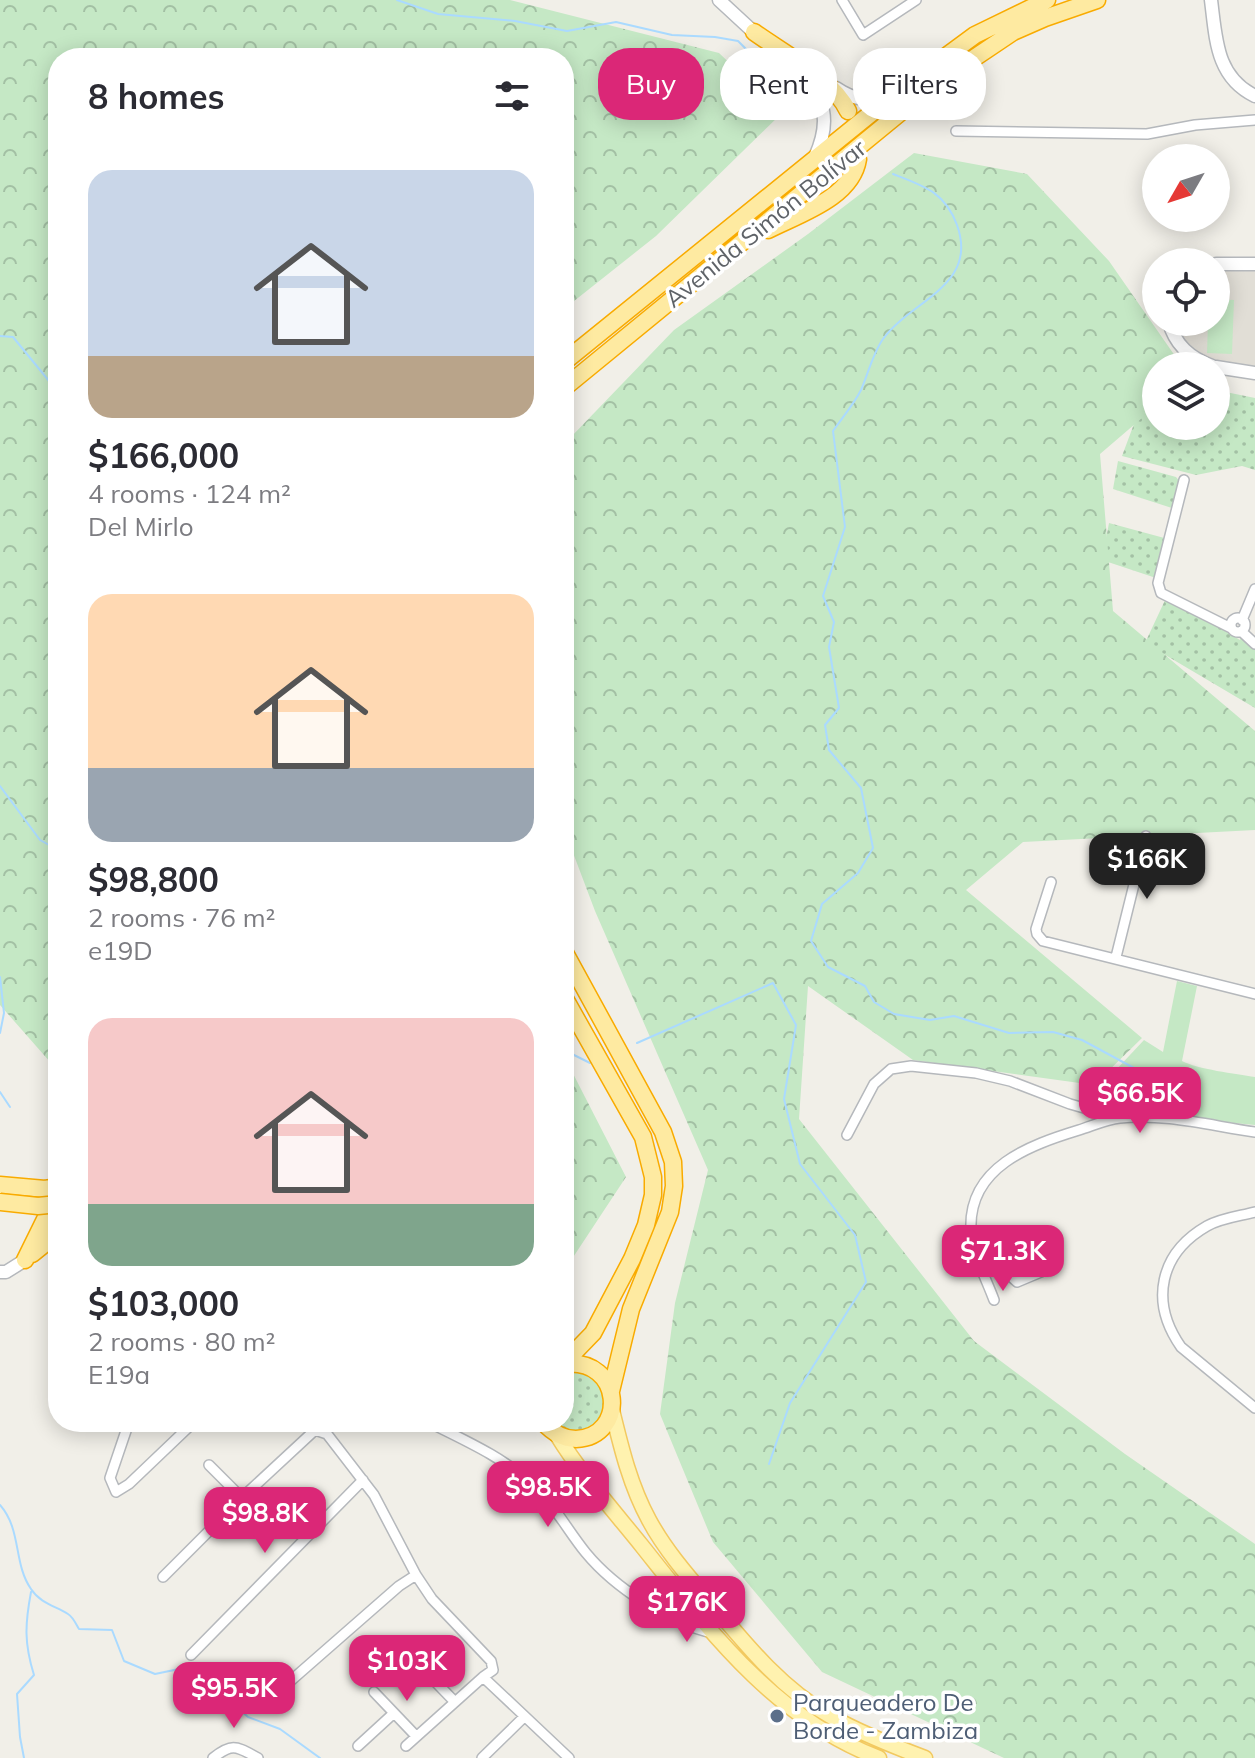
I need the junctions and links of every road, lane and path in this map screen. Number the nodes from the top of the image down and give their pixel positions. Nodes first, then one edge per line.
1 (842, 0) edge
2 (916, 0) edge
3 (1047, 0) edge
4 (1097, 0) edge
5 (1211, 0) edge
6 (721, 1) edge
7 (754, 32) junction
8 (957, 48) edge
9 (1255, 96) edge
10 (853, 98) edge
11 (848, 111) dead end
12 (863, 120) edge
13 (1255, 120) edge
14 (956, 131) dead end
15 (858, 159) dead end
16 (814, 160) junction
17 (735, 247) junction
18 (1230, 264) edge
19 (1255, 264) edge
20 (574, 354) edge
21 (1230, 369) edge
22 (1255, 373) edge
23 (574, 380) edge
24 (1184, 480) dead end
25 (1255, 589) edge
26 (1236, 630) junction
27 (1255, 644) edge
28 (1146, 836) dead end
29 (1051, 882) dead end
30 (1116, 957) junction
31 (574, 969) edge
32 (1255, 994) edge
33 (574, 1015) edge
34 (1119, 1118) junction
35 (1255, 1132) edge
36 (847, 1135) dead end
37 (0, 1185) edge
38 (48, 1189) edge
39 (0, 1202) edge
40 (48, 1205) edge
41 (48, 1211) edge
42 (1255, 1212) edge
43 (48, 1241) edge
44 (973, 1241) junction
45 (25, 1260) junction
46 (1048, 1269) dead end
47 (0, 1272) edge
48 (994, 1300) dead end
49 (574, 1353) edge
50 (574, 1363) edge
51 (611, 1391) junction
52 (1255, 1408) edge
53 (612, 1410) junction
54 (126, 1432) edge
55 (184, 1432) edge
56 (313, 1432) edge
57 (321, 1432) edge
58 (448, 1432) edge
59 (539, 1432) edge
60 (552, 1432) edge
61 (561, 1441) junction
62 (209, 1465) dead end
63 (363, 1480) junction
64 (242, 1498) junction
65 (416, 1575) junction
66 (163, 1577) dead end
67 (690, 1605) junction
68 (673, 1619) junction
69 (713, 1633) junction
70 (396, 1641) dead end
71 (191, 1655) dead end
72 (483, 1677) junction
73 (374, 1692) dead end
74 (454, 1701) junction
75 (263, 1705) dead end
76 (394, 1713) junction
77 (524, 1717) junction
78 (416, 1736) junction
79 (358, 1746) dead end
80 (406, 1746) dead end
81 (563, 1756) edge
82 (213, 1758) edge
83 (258, 1758) edge
84 (482, 1758) edge
85 (879, 1758) edge
86 (925, 1758) edge

1 - 2 street
3 - 8 highway, Avenida Simón Bolívar
4 - 17 highway, Avenida Simón Bolívar
5 - 9 street
6 - 7 street
7 - 10 street
7 - 11 highway
7 - 16 street
12 - 16 highway, Avenida Simón Bolívar
13 - 14 street
15 - 17 highway
16 - 20 highway, Avenida Simón Bolívar
17 - 23 highway, Avenida Simón Bolívar
18 - 19 street
21 - 22 street
24 - 26 street
25 - 26 street
26 - 27 street
28 - 30 street
29 - 30 street
30 - 32 street
31 - 51 highway
33 - 49 highway
34 - 35 street
34 - 36 street
34 - 44 street
37 - 38 highway
39 - 40 highway, bridge
41 - 45 highway
42 - 52 street
43 - 45 highway
44 - 46 street
44 - 48 street
45 - 47 street
50 - 51 highway
51 - 53 highway
53 - 61 highway
53 - 86 main road
54 - 55 street
56 - 64 street
57 - 63 street
58 - 68 street
59 - 61 highway
60 - 61 highway
61 - 67 main road
62 - 64 street
63 - 65 street
63 - 71 street
64 - 66 street
65 - 72 street
65 - 75 street
67 - 68 street
67 - 69 main road
68 - 69 street
69 - 85 main road
70 - 74 street
72 - 74 street
72 - 77 street
73 - 76 street
74 - 78 street
76 - 78 street
76 - 79 street
77 - 81 street
77 - 84 street
78 - 80 street
82 - 83 street

